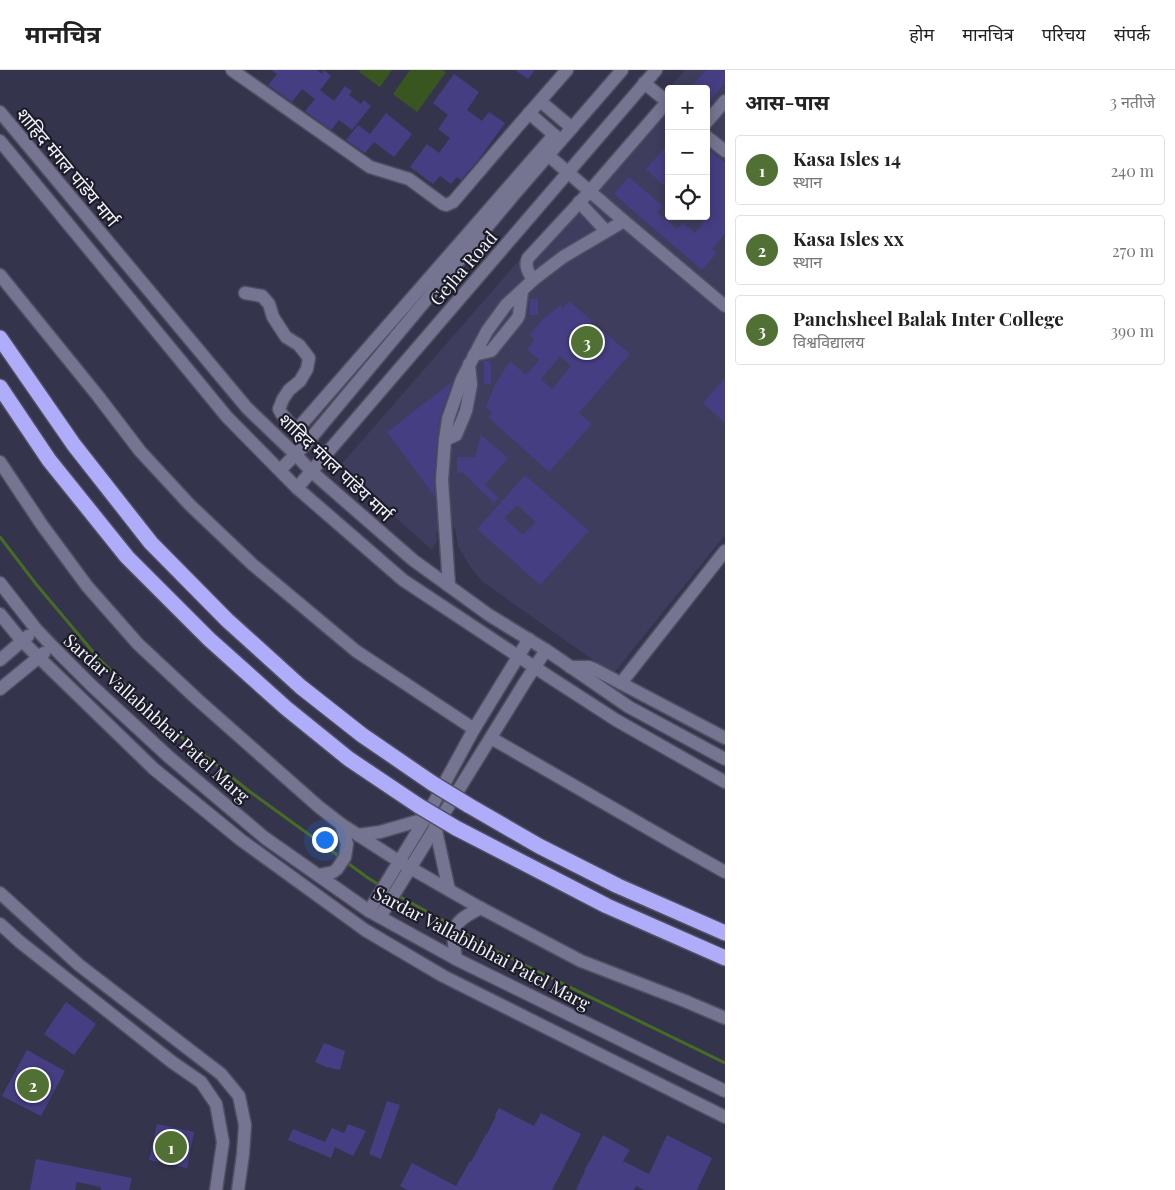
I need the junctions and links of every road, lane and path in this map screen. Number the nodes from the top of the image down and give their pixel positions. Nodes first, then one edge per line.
1 (232, 70) edge
2 (567, 70) edge
3 (612, 70) edge
4 (622, 70) edge
5 (656, 70) edge
6 (644, 84) junction
7 (540, 100) junction
8 (665, 100) edge
9 (725, 102) edge
10 (665, 105) edge
11 (0, 112) edge
12 (529, 113) junction
13 (710, 119) edge
14 (567, 123) junction
15 (555, 136) junction
16 (710, 139) edge
17 (0, 141) edge
18 (725, 151) edge
19 (549, 156) junction
20 (568, 172) junction
21 (590, 191) junction
22 (579, 202) junction
23 (624, 221) junction
24 (606, 231) junction
25 (0, 274) edge
26 (533, 280) junction
27 (430, 286) junction
28 (522, 291) junction
29 (245, 293) dead end
30 (725, 306) edge
31 (0, 338) edge
32 (471, 360) junction
33 (0, 387) edge
34 (298, 433) junction
35 (306, 444) junction
36 (295, 454) junction
37 (0, 462) edge
38 (280, 470) junction
39 (312, 472) junction
40 (297, 488) junction
41 (724, 556) edge
42 (0, 583) edge
43 (449, 586) junction
44 (0, 614) edge
45 (36, 629) junction
46 (529, 639) junction
47 (22, 641) junction
48 (52, 646) junction
49 (546, 650) junction
50 (518, 656) junction
51 (38, 658) junction
52 (0, 660) edge
53 (534, 667) junction
54 (570, 667) junction
55 (621, 683) junction
56 (0, 689) edge
57 (474, 729) junction
58 (491, 738) junction
59 (725, 738) edge
60 (725, 759) edge
61 (725, 782) edge
62 (426, 817) junction
63 (341, 824) junction
64 (358, 835) junction
65 (405, 865) junction
66 (725, 872) edge
67 (319, 876) junction
68 (449, 890) junction
69 (0, 894) edge
70 (481, 908) junction
71 (374, 914) junction
72 (24, 916) junction
73 (3, 927) edge
74 (725, 933) edge
75 (456, 958) junction
76 (725, 958) edge
77 (725, 1018) edge
78 (725, 1091) edge
79 (725, 1117) edge
80 (216, 1190) edge
81 (238, 1190) edge

1 - 12 street
2 - 7 street
3 - 14 street
4 - 14 street, Gejha Road
5 - 6 street, Gejha Road
6 - 8 street
6 - 20 street, Gejha Road
7 - 12 street
7 - 14 street
9 - 13 street
10 - 21 street
11 - 36 street, शाहिद मंगल पांडेय मार्ग
12 - 15 street
14 - 15 street, Gejha Road
15 - 19 street, Gejha Road
15 - 27 street
16 - 18 street
17 - 38 street
19 - 20 street
19 - 27 street, Gejha Road
20 - 21 street
20 - 39 street, Gejha Road
21 - 22 street
21 - 23 street
22 - 24 street
22 - 26 street
23 - 24 street
23 - 30 street
24 - 26 street
25 - 57 street
26 - 28 street
27 - 34 street
27 - 35 street, Gejha Road
28 - 32 street
28 - 32 street
29 - 34 street
31 - 74 highway, bridge
32 - 43 street
33 - 62 highway
34 - 35 street
35 - 36 street, Gejha Road
36 - 38 street, Gejha Road
36 - 39 street, शाहिद मंगल पांडेय मार्ग
37 - 63 street
38 - 40 street
39 - 40 street, Gejha Road
39 - 43 street, शाहिद मंगल पांडेय मार्ग
40 - 50 street
41 - 55 street
42 - 45 street, Sardar Vallabhbhai Patel Marg
43 - 46 street, शाहिद मंगल पांडेय मार्ग
44 - 47 street, Sardar Vallabhbhai Patel Marg
45 - 47 street
45 - 48 street, Sardar Vallabhbhai Patel Marg
46 - 49 street, शाहिद मंगल पांडेय मार्ग
46 - 50 street
47 - 51 street, Sardar Vallabhbhai Patel Marg
47 - 52 street
48 - 51 street
48 - 67 street, Sardar Vallabhbhai Patel Marg
49 - 53 street
49 - 54 street, शाहिद मंगल पांडेय मार्ग
50 - 53 street
50 - 57 street
51 - 56 street
51 - 79 street, Sardar Vallabhbhai Patel Marg
53 - 58 street
53 - 61 street
54 - 55 street
54 - 60 street, शाहिद मंगल पांडेय मार्ग
55 - 59 street
57 - 62 street
58 - 62 street
58 - 66 street
62 - 64 street
62 - 65 street
62 - 68 street
62 - 76 highway, bridge
63 - 64 street
63 - 67 street
64 - 65 street
65 - 68 street
65 - 71 street
67 - 71 street, Sardar Vallabhbhai Patel Marg
68 - 70 street
69 - 72 street
70 - 75 street
70 - 77 street
71 - 75 street, Sardar Vallabhbhai Patel Marg
72 - 73 street
72 - 81 street
73 - 80 street
75 - 78 street, Sardar Vallabhbhai Patel Marg

